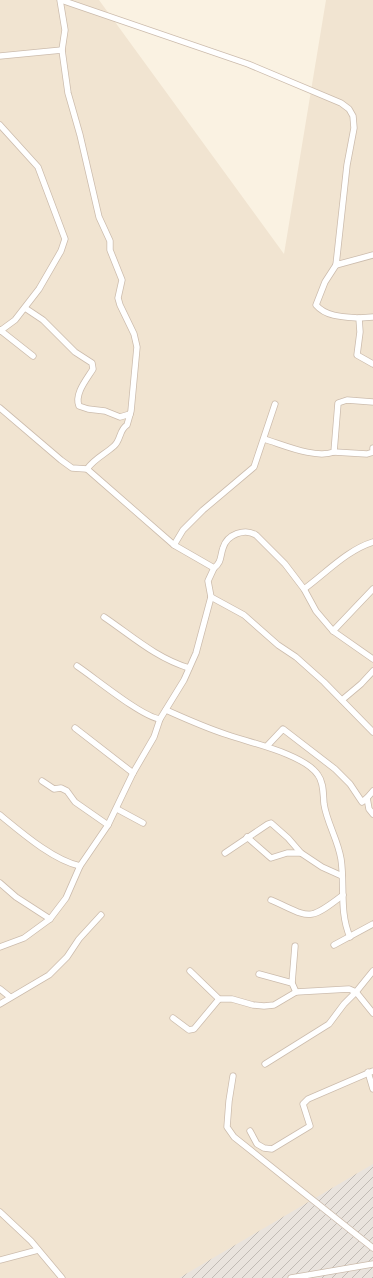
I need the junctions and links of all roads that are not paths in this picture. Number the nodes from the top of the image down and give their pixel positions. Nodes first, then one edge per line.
1 (61, 0) edge
2 (62, 50) junction
3 (0, 56) edge
4 (0, 125) edge
5 (373, 255) edge
6 (336, 265) junction
7 (25, 308) junction
8 (373, 317) edge
9 (358, 318) junction
10 (0, 331) edge
11 (32, 356) dead end
12 (373, 364) edge
13 (373, 402) edge
14 (275, 404) dead end
15 (0, 408) edge
16 (130, 414) junction
17 (264, 439) junction
18 (373, 448) edge
19 (334, 452) junction
20 (87, 469) junction
21 (373, 542) edge
22 (174, 545) junction
23 (214, 568) junction
24 (373, 588) edge
25 (304, 589) junction
26 (211, 597) junction
27 (104, 617) dead end
28 (333, 631) junction
29 (373, 659) edge
30 (77, 666) dead end
31 (189, 668) junction
32 (373, 671) edge
33 (342, 700) junction
34 (166, 710) junction
35 (160, 719) junction
36 (75, 728) dead end
37 (373, 732) edge
38 (267, 746) junction
39 (133, 773) junction
40 (42, 781) dead end
41 (373, 791) edge
42 (367, 798) junction
43 (117, 809) junction
44 (373, 814) edge
45 (0, 815) edge
46 (143, 823) dead end
47 (108, 825) junction
48 (247, 837) junction
49 (225, 853) dead end
50 (301, 853) junction
51 (80, 866) junction
52 (342, 876) junction
53 (0, 883) edge
54 (343, 895) junction
55 (271, 900) dead end
56 (101, 915) dead end
57 (50, 919) junction
58 (373, 924) edge
59 (350, 936) junction
60 (334, 945) dead end
61 (295, 946) dead end
62 (0, 947) edge
63 (190, 971) dead end
64 (373, 971) edge
65 (259, 974) dead end
66 (292, 983) junction
67 (0, 989) edge
68 (296, 992) junction
69 (356, 992) junction
70 (10, 997) junction
71 (219, 999) junction
72 (0, 1004) edge
73 (373, 1013) edge
74 (173, 1018) dead end
75 (265, 1064) dead end
76 (370, 1072) edge
77 (233, 1076) dead end
78 (373, 1089) edge
79 (250, 1131) dead end
80 (0, 1212) edge
81 (373, 1248) edge
82 (38, 1250) junction
83 (0, 1260) edge
84 (373, 1264) edge
85 (62, 1278) edge
86 (291, 1278) edge

1 - 2 street
1 - 6 street
2 - 3 street
2 - 16 street
4 - 7 street
5 - 6 street
6 - 9 street
7 - 10 street
7 - 16 street
8 - 9 street
9 - 12 street
10 - 11 street
13 - 19 street
14 - 17 street
15 - 20 street
16 - 20 street
17 - 19 street
17 - 22 street
18 - 19 street
20 - 22 street
21 - 25 street
22 - 23 street
23 - 25 street
23 - 26 street
24 - 28 street
25 - 28 street
26 - 31 street
26 - 33 street
27 - 31 street
28 - 29 street
30 - 35 street
31 - 34 street
32 - 33 street
33 - 37 street
34 - 35 street
34 - 38 street
35 - 39 street
36 - 39 street
38 - 42 street
38 - 52 street
39 - 43 street
40 - 47 street
41 - 42 street
42 - 44 street
43 - 46 street
43 - 47 street
45 - 51 street
47 - 51 street
48 - 49 street
48 - 50 street
48 - 50 street
50 - 52 street
51 - 57 street
52 - 54 street
53 - 57 street
54 - 55 street
54 - 59 street
56 - 70 street
57 - 62 street
58 - 59 street
59 - 60 street
61 - 66 street
63 - 71 street
64 - 69 street
65 - 66 street
66 - 68 street
67 - 70 street
68 - 69 street
68 - 71 street
69 - 73 street
69 - 75 street
70 - 72 street
71 - 74 street
76 - 78 street
76 - 79 street
77 - 81 street
80 - 82 street
82 - 83 street
82 - 85 street
84 - 86 street

